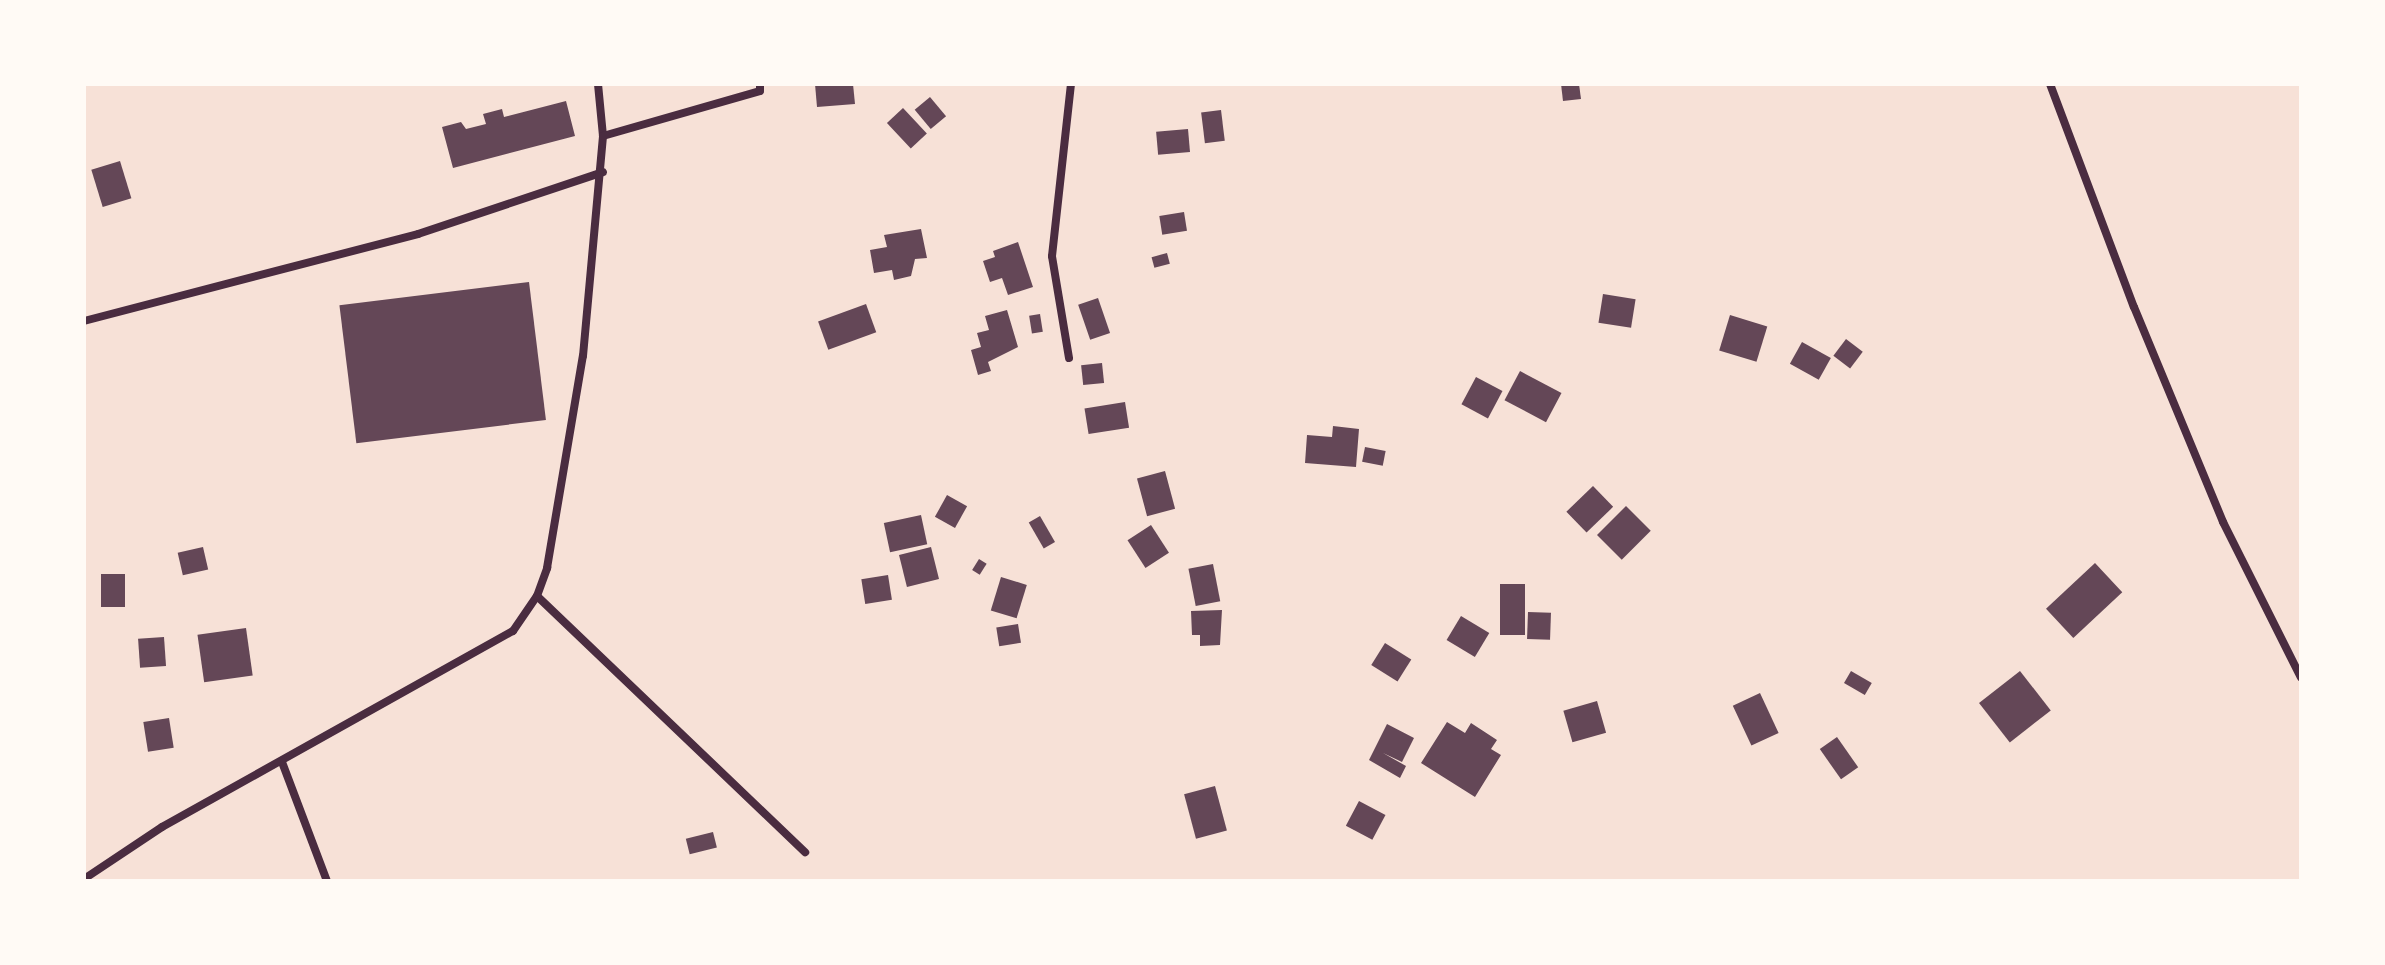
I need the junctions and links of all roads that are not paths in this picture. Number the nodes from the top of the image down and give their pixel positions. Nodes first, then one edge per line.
1 (598, 84) edge
2 (760, 84) edge
3 (1071, 84) edge
4 (2050, 84) edge
5 (603, 136) junction
6 (603, 172) junction
7 (84, 321) edge
8 (1069, 358) dead end
9 (537, 596) junction
10 (2301, 678) edge
11 (282, 762) junction
12 (805, 852) dead end
13 (84, 879) edge
14 (327, 881) edge

1 - 5 street
2 - 5 street
3 - 8 street
4 - 10 street
5 - 6 street
6 - 7 street
6 - 9 street
9 - 11 street
9 - 12 street
11 - 13 street
11 - 14 street

